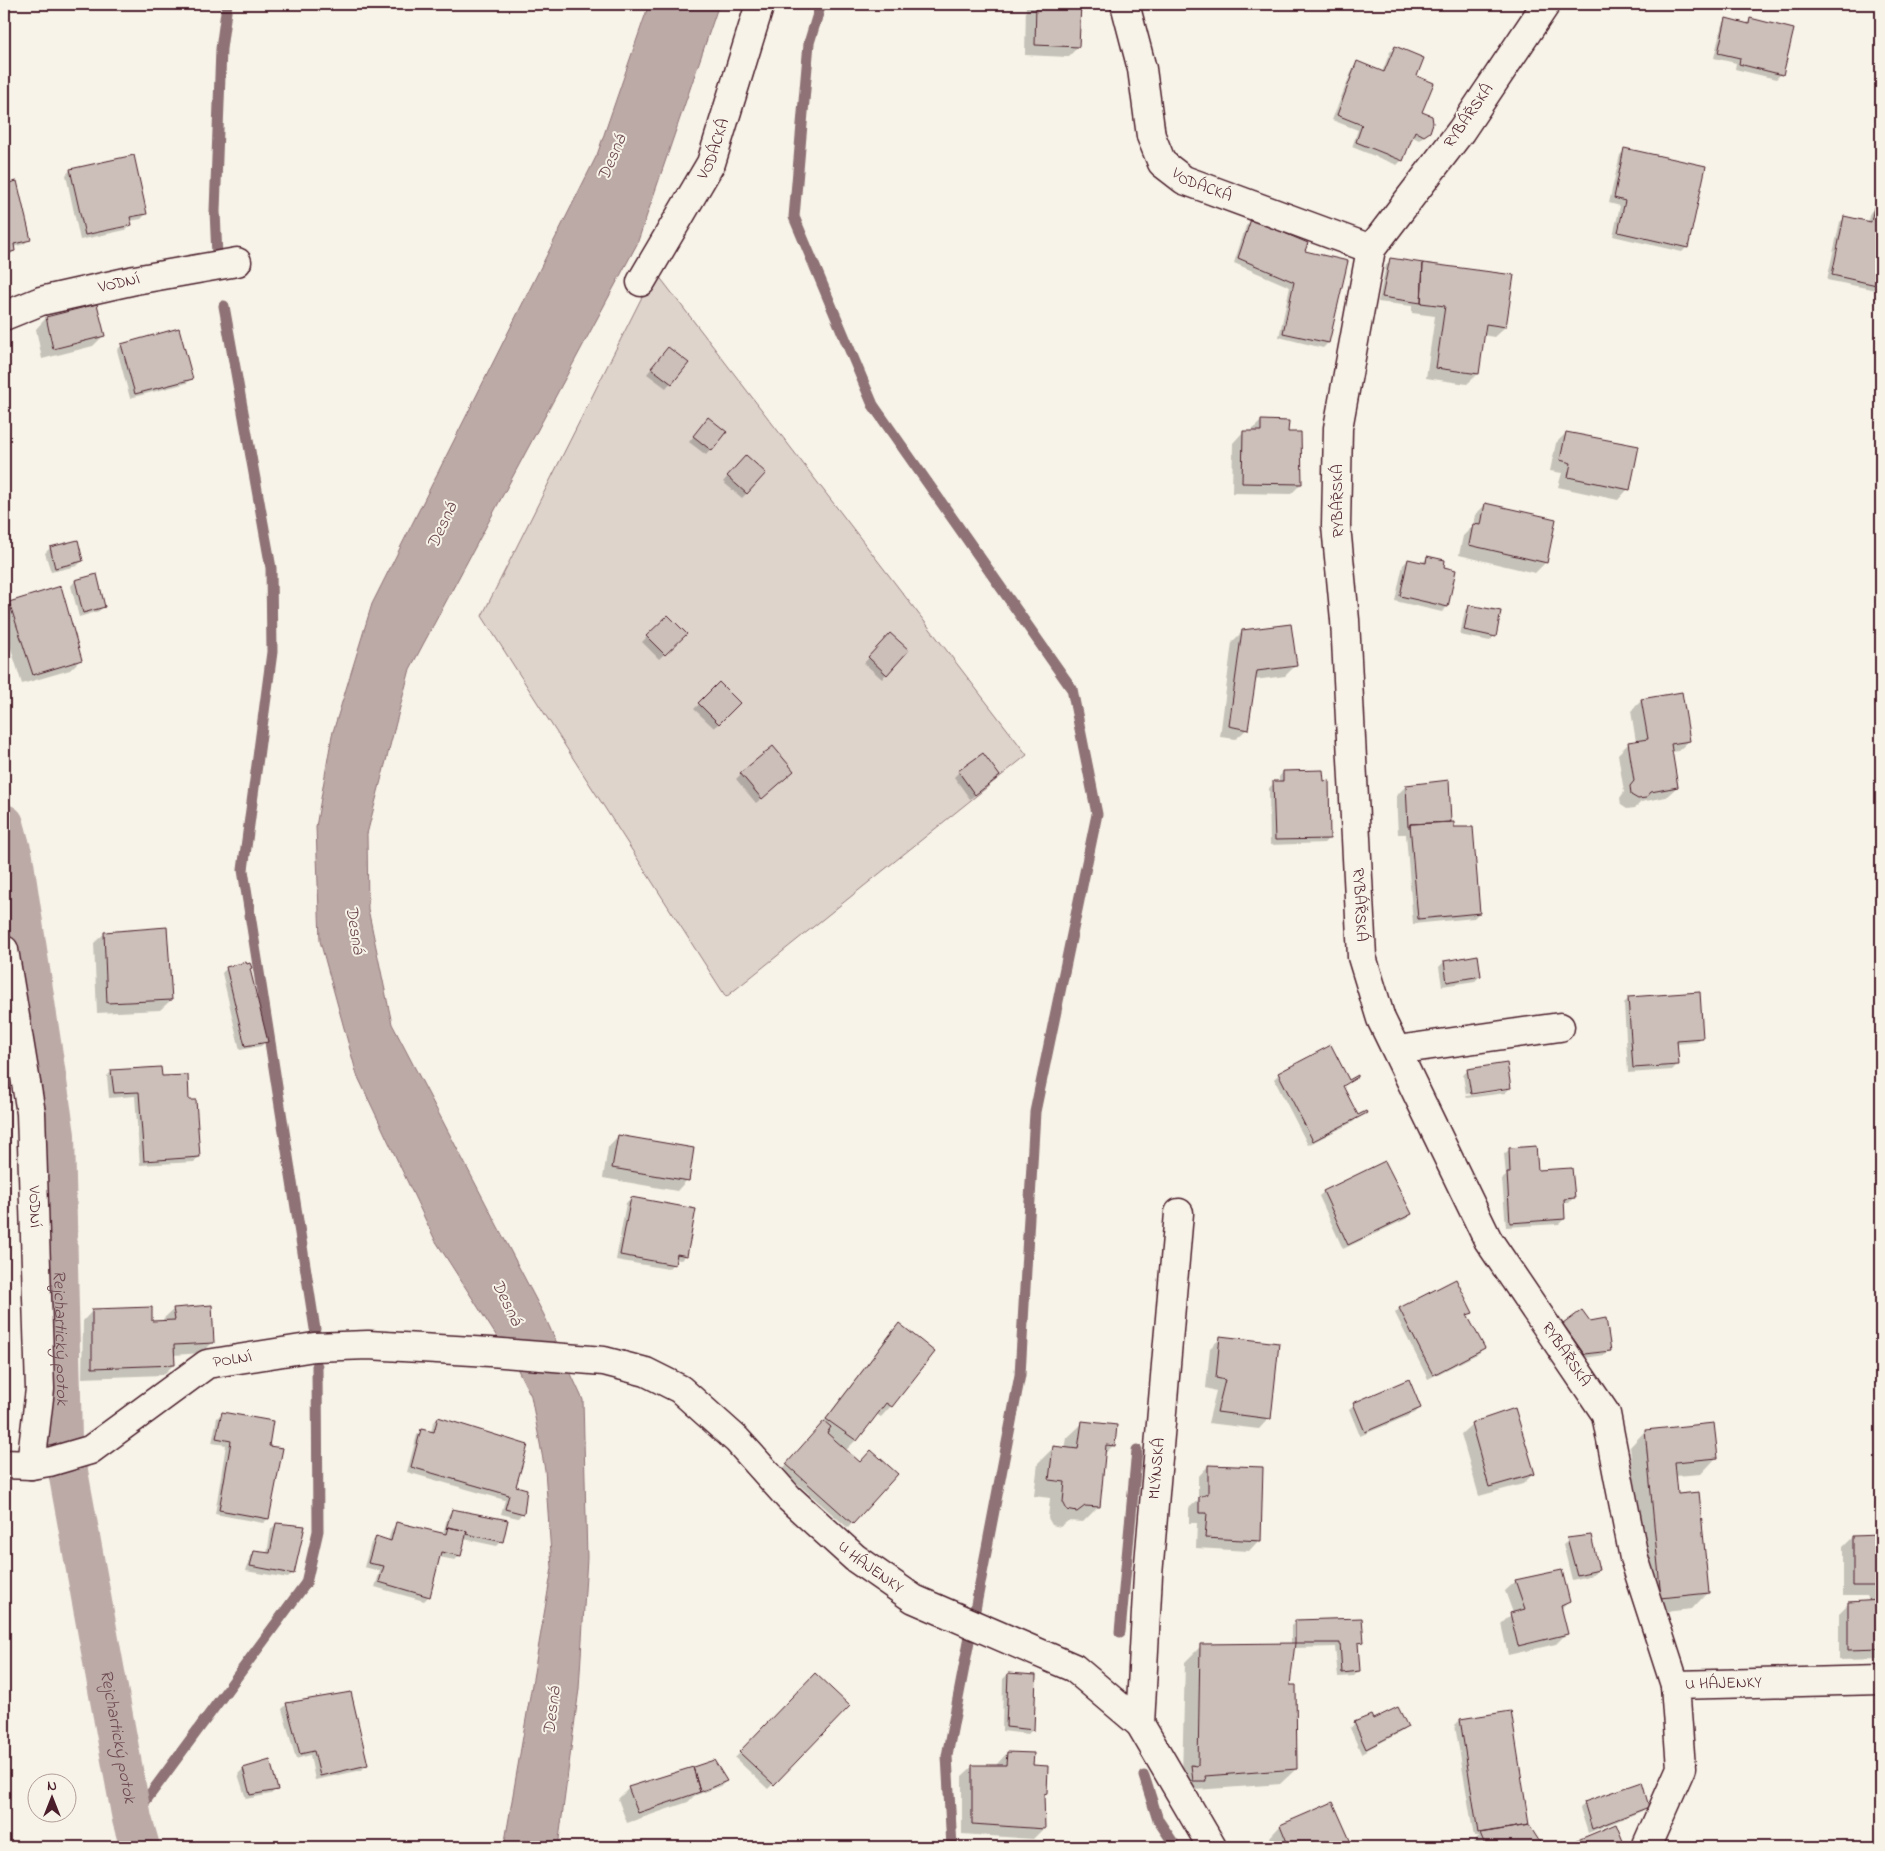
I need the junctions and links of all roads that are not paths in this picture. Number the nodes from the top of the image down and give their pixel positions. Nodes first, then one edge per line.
1 (760, 4) edge
2 (1125, 4) edge
3 (1546, 4) edge
4 (1371, 249) junction
5 (237, 262) dead end
6 (641, 282) dead end
7 (4, 316) edge
8 (4, 950) edge
9 (1560, 1027) dead end
10 (1397, 1050) junction
11 (1179, 1213) dead end
12 (490, 1352) joint
13 (4, 1464) edge
14 (40, 1464) junction
15 (1881, 1680) edge
16 (1674, 1685) junction
17 (1140, 1724) junction
18 (1212, 1847) edge
19 (1646, 1847) edge

1 - 6 street, VODÁCKÁ
2 - 4 street, VODÁCKÁ
3 - 4 street, RYBÁŘSKÁ
4 - 10 street, RYBÁŘSKÁ
5 - 7 street, VODNÍ
8 - 14 street, VODNÍ
9 - 10 street
10 - 16 street, RYBÁŘSKÁ
11 - 17 street, MLÝNSKÁ
12 - 14 street, POLNÍ
12 - 17 street, U HÁJENKY
13 - 14 street, POLNÍ
15 - 16 street, U HÁJENKY
16 - 19 street, U HÁJENKY
17 - 18 street, U HÁJENKY

